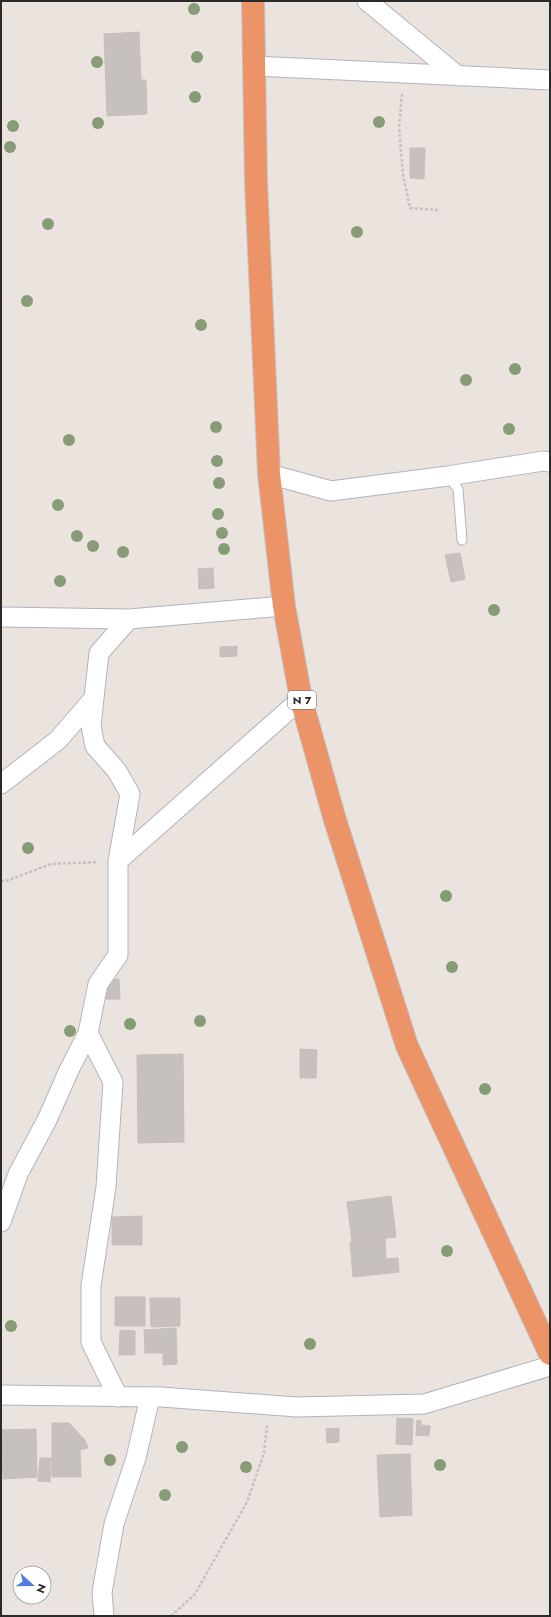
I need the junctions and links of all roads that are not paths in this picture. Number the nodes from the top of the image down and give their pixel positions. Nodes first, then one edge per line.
1 (253, 1) edge
2 (367, 1) edge
3 (254, 66) junction
4 (458, 76) junction
5 (550, 80) edge
6 (550, 462) edge
7 (269, 474) junction
8 (448, 476) junction
9 (462, 540) dead end
10 (284, 606) junction
11 (1, 617) edge
12 (128, 619) junction
13 (94, 698) junction
14 (301, 699) junction
15 (1, 784) edge
16 (118, 860) junction
17 (88, 1033) junction
18 (1, 1222) edge
19 (550, 1354) edge
20 (550, 1366) edge
21 (1, 1395) edge
22 (118, 1397) junction
23 (150, 1397) junction
24 (104, 1616) edge

1 - 3 highway, N 7
2 - 4 street
3 - 4 street
3 - 7 highway, N 7
4 - 5 street
6 - 8 street
7 - 8 street
7 - 10 highway, N 7
8 - 9 lane
10 - 12 street
10 - 14 highway, N 7
11 - 12 street
12 - 13 street
13 - 15 street
13 - 16 street
14 - 16 street
14 - 19 highway, N 7
16 - 17 street
17 - 18 street
17 - 22 street
20 - 23 street
21 - 22 street
22 - 23 street
23 - 24 street

